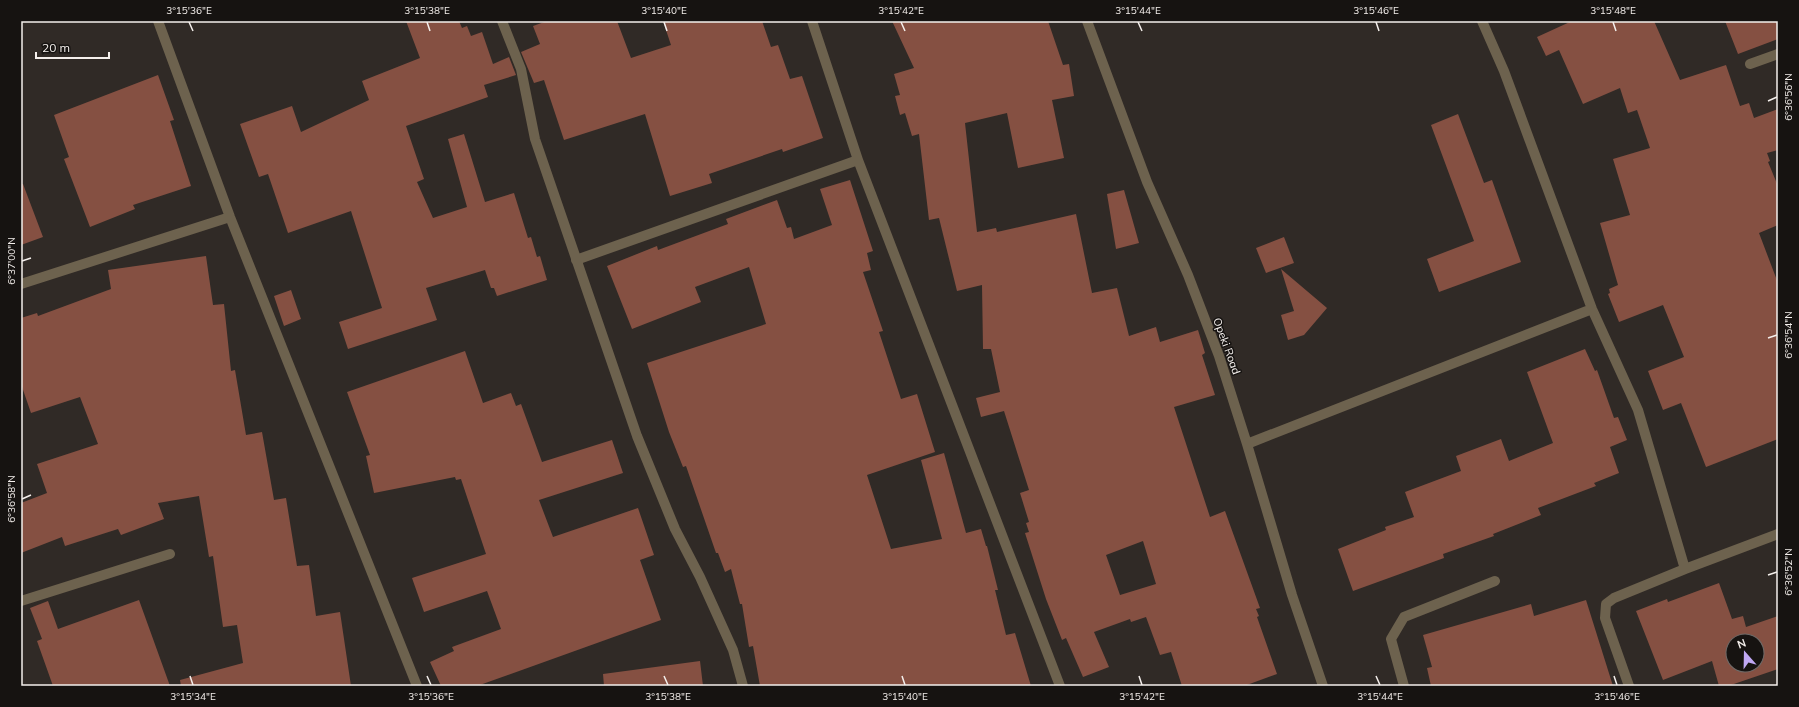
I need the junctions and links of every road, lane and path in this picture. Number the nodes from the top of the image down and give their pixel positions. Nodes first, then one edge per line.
1 (158, 21) edge
2 (502, 21) edge
3 (812, 21) edge
4 (1087, 21) edge
5 (1482, 21) edge
6 (1778, 54) edge
7 (1750, 64) dead end
8 (858, 160) junction
9 (230, 217) junction
10 (576, 260) junction
11 (21, 284) edge
12 (1592, 310) junction
13 (1247, 444) junction
14 (1778, 534) edge
15 (170, 554) dead end
16 (1685, 569) junction
17 (1495, 581) dead end
18 (21, 601) edge
19 (417, 686) edge
20 (743, 686) edge
21 (1060, 686) edge
22 (1323, 686) edge
23 (1404, 686) edge
24 (1629, 686) edge

1 - 9 street
2 - 10 street
3 - 8 street
4 - 13 street, Opeki Road
5 - 12 street
6 - 7 street
8 - 10 street
8 - 21 street
9 - 11 street
9 - 19 street
10 - 20 street
12 - 13 street
12 - 16 street
13 - 22 street, Opeki Road
14 - 16 street
15 - 18 street
16 - 24 street
17 - 23 street

